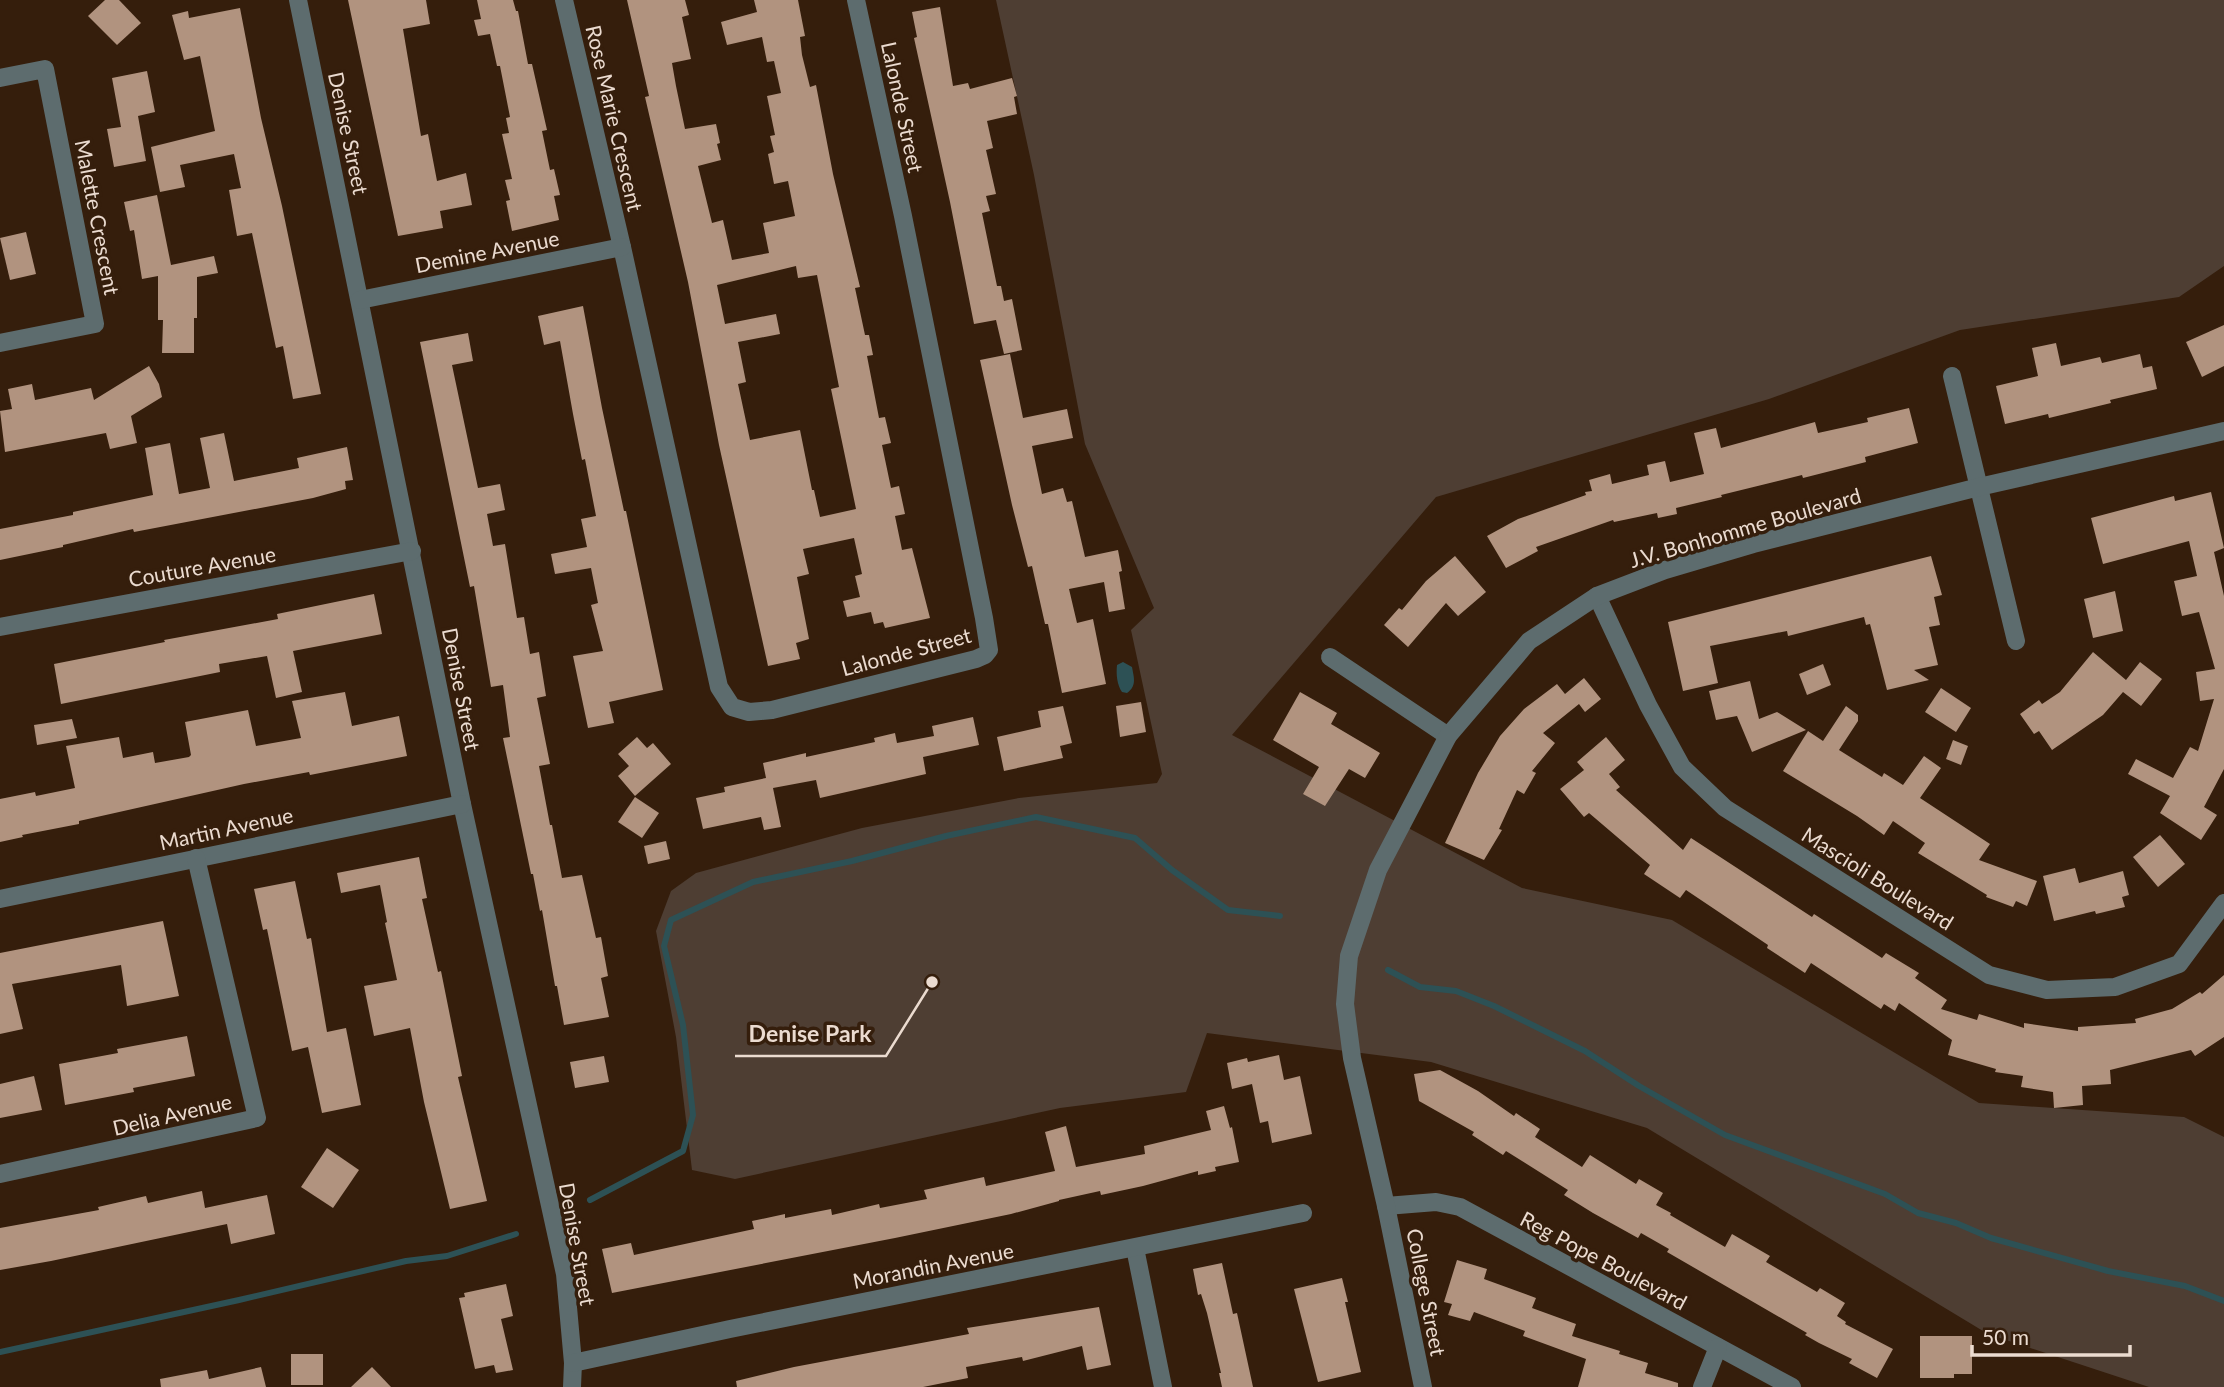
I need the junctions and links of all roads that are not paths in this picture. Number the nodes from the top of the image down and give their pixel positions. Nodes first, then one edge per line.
1 (298, 0) edge
2 (564, 0) edge
3 (856, 0) edge
4 (0, 78) edge
5 (622, 247) junction
6 (360, 300) junction
7 (0, 343) edge
8 (1952, 376) dead end
9 (2224, 431) edge
10 (1979, 487) junction
11 (412, 551) junction
12 (1597, 596) junction
13 (0, 626) edge
14 (2016, 641) dead end
15 (1331, 657) dead end
16 (1448, 736) junction
17 (462, 804) junction
18 (196, 858) junction
19 (0, 899) edge
20 (2224, 904) edge
21 (0, 1174) edge
22 (1387, 1206) junction
23 (1303, 1213) dead end
24 (1135, 1248) junction
25 (1718, 1347) junction
26 (573, 1363) junction
27 (572, 1387) edge
28 (1163, 1387) edge
29 (1423, 1387) edge
30 (1702, 1387) edge
31 (1792, 1387) edge

1 - 6 street, Denise Street
2 - 5 street, Rose Marie Crescent
3 - 5 street, Lalonde Street
4 - 7 street, Malette Crescent
5 - 6 street, Demine Avenue
6 - 11 street, Denise Street
8 - 10 street
9 - 10 street, J.V. Bonhomme Boulevard
10 - 12 street, J.V. Bonhomme Boulevard
10 - 14 street
11 - 13 street, Couture Avenue
11 - 17 street, Denise Street
12 - 16 street, J.V. Bonhomme Boulevard
12 - 20 street, Mascioli Boulevard
15 - 16 street
16 - 22 street, J.V. Bonhomme Boulevard
17 - 18 street, Martin Avenue
17 - 26 street, Denise Street
18 - 19 street, Martin Avenue
18 - 21 street, Delia Avenue
22 - 25 street, Reg Pope Boulevard
22 - 29 street, College Street
23 - 24 street, Morandin Avenue
24 - 26 street, Morandin Avenue
24 - 28 street
25 - 30 street
25 - 31 street, Reg Pope Boulevard
26 - 27 street, Denise Street

